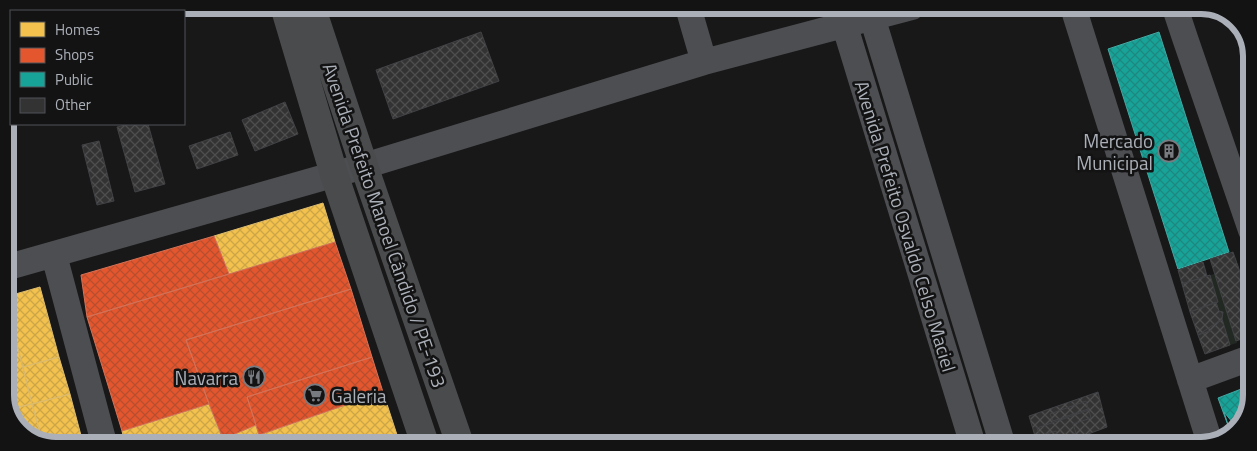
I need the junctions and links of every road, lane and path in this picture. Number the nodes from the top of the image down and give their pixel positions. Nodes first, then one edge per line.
1 (286, 14) edge
2 (314, 14) edge
3 (690, 14) edge
4 (856, 14) edge
5 (871, 14) edge
6 (1075, 14) edge
7 (1177, 14) edge
8 (842, 16) edge
9 (704, 62) junction
10 (364, 166) junction
11 (334, 174) junction
12 (1243, 209) edge
13 (54, 255) junction
14 (14, 266) edge
15 (1243, 361) edge
16 (1190, 380) junction
17 (102, 437) edge
18 (423, 437) edge
19 (458, 437) edge
20 (970, 437) edge
21 (999, 437) edge
22 (1208, 437) edge

1 - 11 main road, Avenida Prefeito Manoel Cândido / PE-193
2 - 10 main road, Avenida Prefeito Manoel Cândido / PE-193
3 - 9 street
4 - 8 street
5 - 21 street, Avenida Prefeito Osvaldo Celso Maciel
6 - 16 street
7 - 12 street
8 - 9 street
8 - 20 street, Avenida Prefeito Osvaldo Celso Maciel
9 - 10 street
10 - 11 street
10 - 19 main road, Avenida Prefeito Manoel Cândido / PE-193
11 - 13 street
11 - 18 main road, Avenida Prefeito Manoel Cândido / PE-193
13 - 14 street
13 - 17 street
15 - 16 street
16 - 22 street

